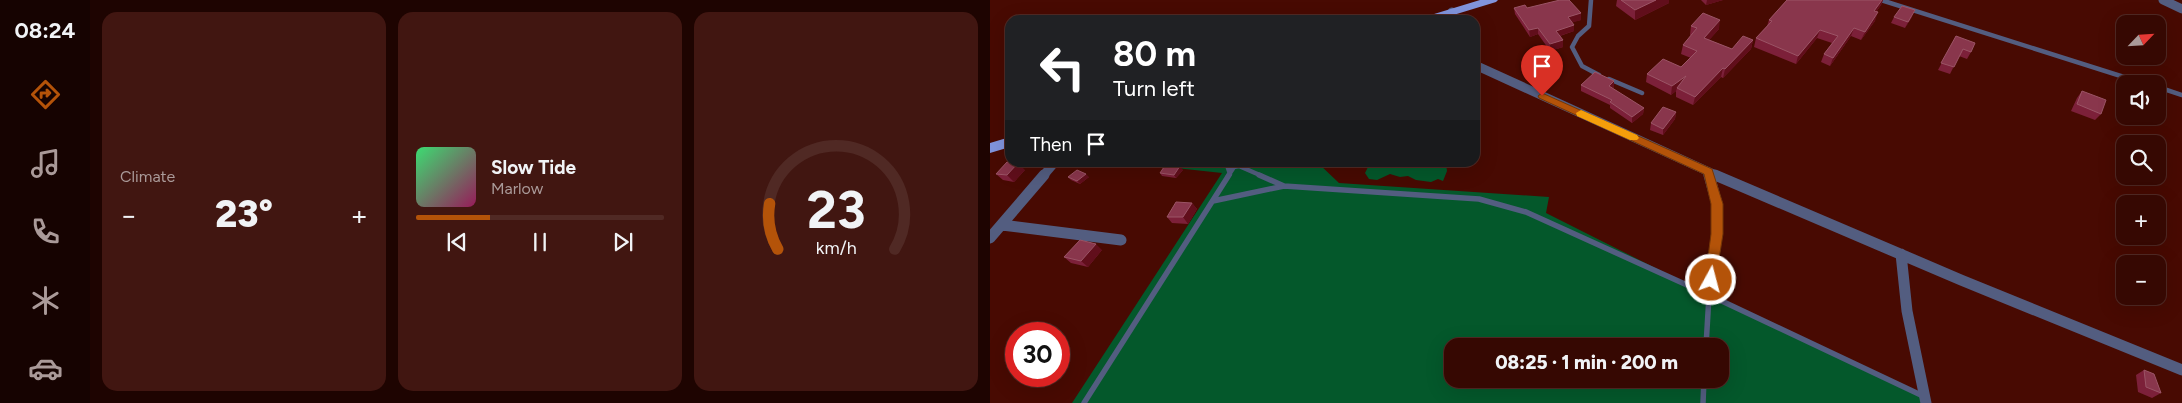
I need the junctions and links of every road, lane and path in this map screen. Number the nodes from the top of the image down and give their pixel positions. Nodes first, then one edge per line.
1 (1492, 0) edge
2 (1591, 0) edge
3 (1881, 0) edge
4 (2163, 0) edge
5 (2182, 9) edge
6 (1455, 15) edge
7 (1480, 67) edge
8 (2118, 75) edge
9 (2166, 90) edge
10 (1642, 94) dead end
11 (2182, 95) edge
12 (1005, 144) edge
13 (990, 148) edge
14 (1051, 167) edge
15 (1228, 167) edge
16 (1235, 167) edge
17 (1248, 167) edge
18 (1708, 172) junction
19 (1230, 174) junction
20 (1284, 186) junction
21 (1213, 201) junction
22 (1002, 225) junction
23 (990, 238) edge
24 (1121, 240) dead end
25 (1901, 254) junction
26 (1709, 295) junction
27 (1706, 338) edge
28 (2182, 370) edge
29 (1704, 388) edge
30 (1926, 400) edge
31 (1084, 403) edge
32 (1703, 403) edge

1 - 6 main road
2 - 10 lane
3 - 8 lane
4 - 5 street
7 - 18 street
9 - 11 lane
12 - 13 main road
14 - 22 street
15 - 19 lane
16 - 19 lane
17 - 20 lane
18 - 25 street
18 - 26 street
19 - 21 lane
20 - 21 lane
20 - 26 lane
21 - 31 lane
22 - 23 street
22 - 24 street
25 - 28 street
25 - 30 street
26 - 27 lane
26 - 30 lane
29 - 32 lane

